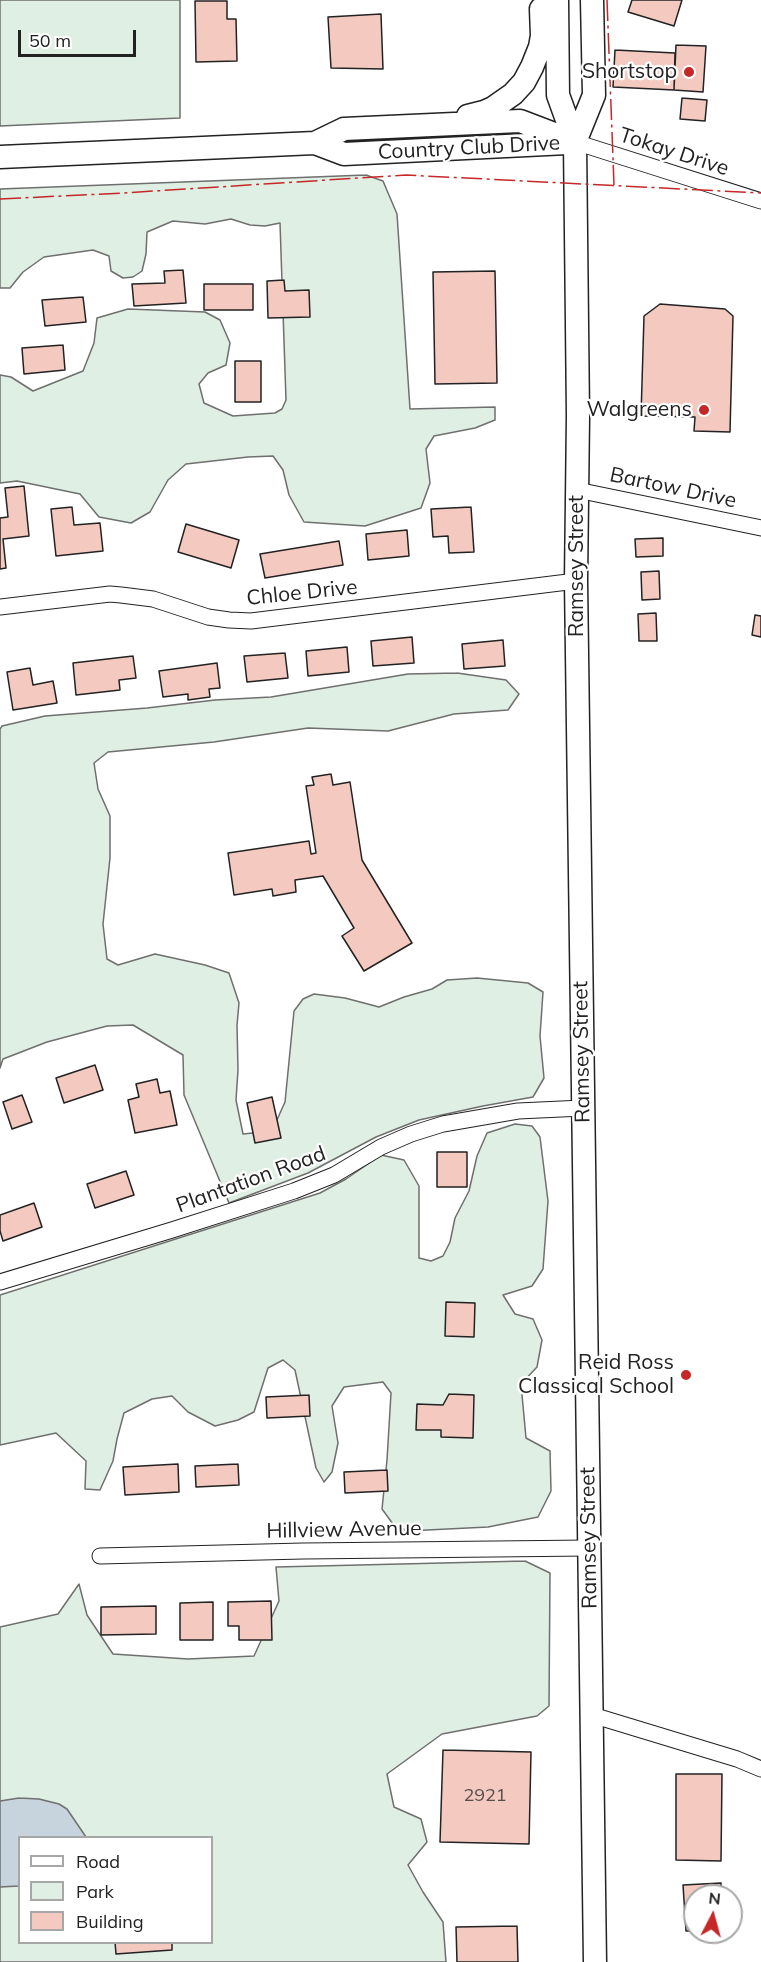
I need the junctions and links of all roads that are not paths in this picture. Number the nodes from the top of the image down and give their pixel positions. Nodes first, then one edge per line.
1 (541, 0) edge
2 (556, 0) edge
3 (592, 0) edge
4 (399, 127) junction
5 (575, 142) junction
6 (315, 143) junction
7 (0, 157) edge
8 (761, 201) edge
9 (577, 490) junction
10 (761, 528) edge
11 (576, 581) junction
12 (0, 607) edge
13 (583, 1108) junction
14 (0, 1282) edge
15 (589, 1548) junction
16 (100, 1556) dead end
17 (592, 1715) junction
18 (761, 1769) edge
19 (595, 1962) edge

1 - 4 main road
2 - 5 main road, Ramsey Street
3 - 5 main road, Ramsey Street
4 - 5 main road, Country Club Drive
4 - 6 main road, Country Club Drive
5 - 6 main road, Country Club Drive
5 - 8 street, Tokay Drive
5 - 9 main road, Ramsey Street
6 - 7 main road, Country Club Drive
9 - 10 street, Bartow Drive
9 - 11 main road, Ramsey Street
11 - 12 street, Chloe Drive
11 - 13 main road, Ramsey Street
13 - 14 street, Plantation Road
13 - 15 main road, Ramsey Street
15 - 16 street, Hillview Avenue
15 - 17 main road, Ramsey Street
17 - 18 street
17 - 19 main road, Ramsey Street

